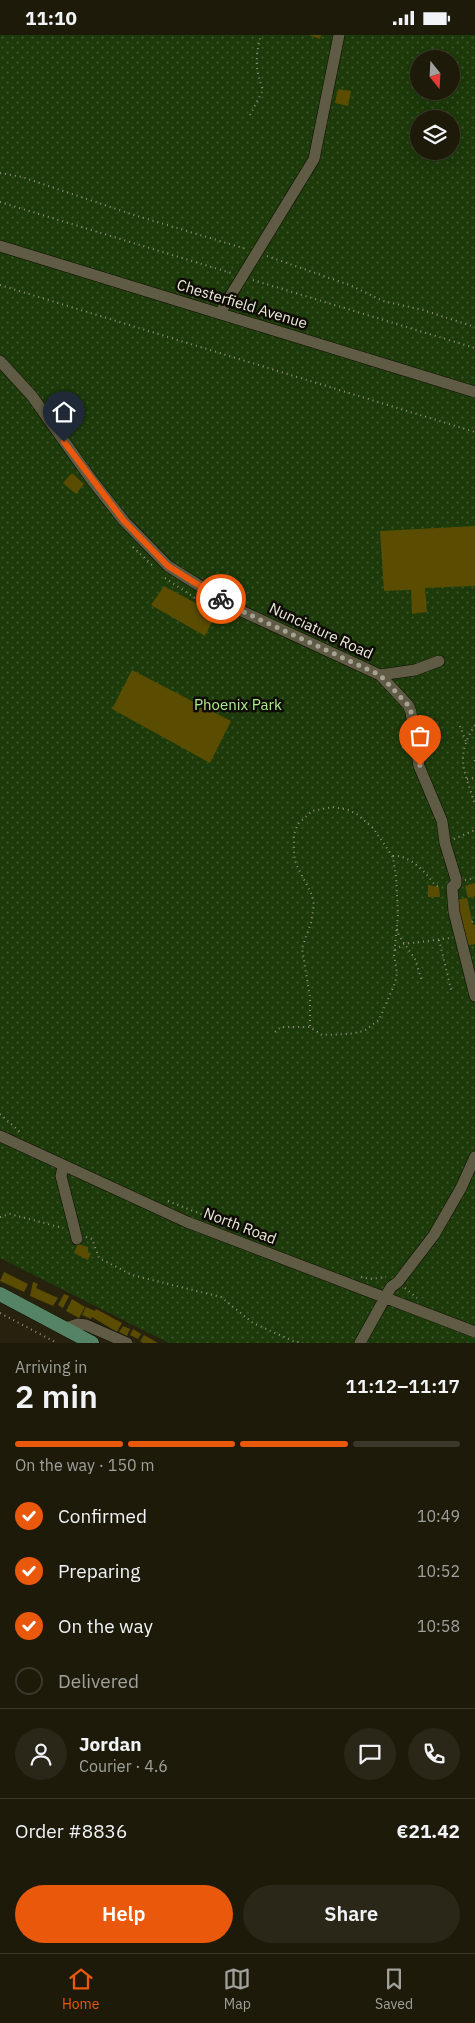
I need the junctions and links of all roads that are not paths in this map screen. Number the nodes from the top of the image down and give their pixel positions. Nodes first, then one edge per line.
1 (339, 35) edge
2 (0, 246) edge
3 (220, 313) junction
4 (0, 361) edge
5 (475, 392) edge
6 (439, 661) dead end
7 (380, 675) junction
8 (475, 996) edge
9 (0, 1137) edge
10 (475, 1157) edge
11 (63, 1167) junction
12 (76, 1236) road end
13 (0, 1294) edge
14 (384, 1298) junction
15 (65, 1328) junction
16 (475, 1332) edge
17 (92, 1343) edge
18 (128, 1343) edge
19 (360, 1343) edge

1 - 3 street
2 - 3 street, Chesterfield Avenue
3 - 5 street, Chesterfield Avenue
4 - 7 street, Nunciature Road
6 - 7 street, Nunciature Road
7 - 8 street
9 - 11 street, North Road
10 - 14 street
11 - 12 street
11 - 14 street, North Road
13 - 15 main road
14 - 16 street, North Road
14 - 19 street
15 - 17 main road
15 - 18 street

